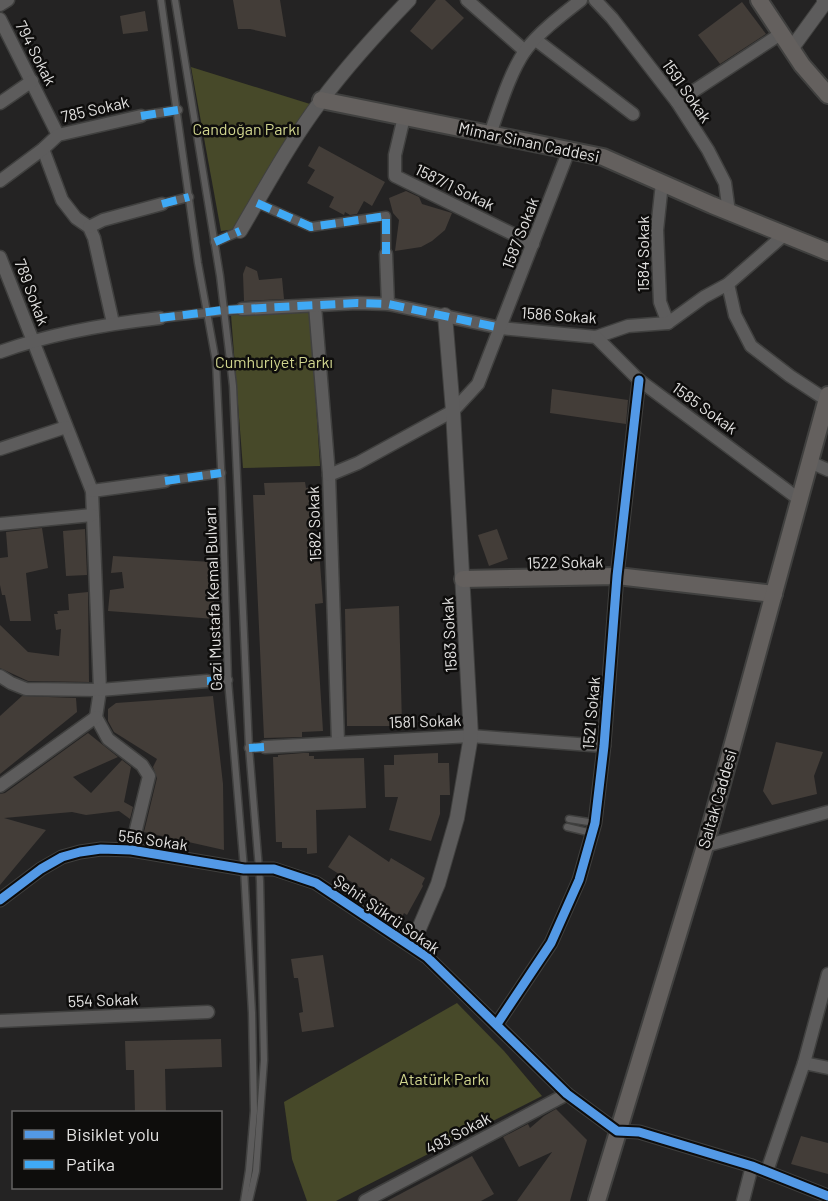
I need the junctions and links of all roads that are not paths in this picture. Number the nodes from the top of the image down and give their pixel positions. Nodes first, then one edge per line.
1 (8, 0) edge
2 (161, 0) edge
3 (176, 0) edge
4 (467, 0) edge
5 (581, 0) edge
6 (596, 0) edge
7 (759, 0) edge
8 (824, 0) edge
9 (404, 2) edge
10 (0, 5) edge
11 (0, 19) edge
12 (782, 33) junction
13 (537, 40) junction
14 (792, 48) junction
15 (525, 51) junction
16 (32, 81) junction
17 (828, 95) edge
18 (321, 100) junction
19 (677, 102) junction
20 (0, 103) edge
21 (178, 110) junction
22 (633, 114) dead end
23 (141, 116) joint
24 (404, 117) junction
25 (490, 134) junction
26 (58, 135) junction
27 (43, 149) junction
28 (569, 150) junction
29 (0, 181) edge
30 (662, 183) junction
31 (189, 197) junction
32 (257, 203) junction
33 (162, 204) joint
34 (729, 212) junction
35 (89, 226) junction
36 (240, 231) joint
37 (784, 235) junction
38 (215, 242) junction
39 (533, 244) junction
40 (828, 252) edge
41 (386, 254) joint
42 (1, 261) edge
43 (728, 284) junction
44 (388, 304) junction
45 (315, 306) junction
46 (242, 309) joint
47 (224, 310) junction
48 (208, 312) junction
49 (445, 315) junction
50 (160, 318) joint
51 (668, 323) junction
52 (112, 324) junction
53 (501, 328) junction
54 (596, 337) junction
55 (32, 340) junction
56 (0, 352) edge
57 (639, 381) junction
58 (827, 399) edge
59 (453, 411) junction
60 (66, 427) junction
61 (0, 449) edge
62 (810, 462) junction
63 (828, 470) edge
64 (221, 474) junction
65 (329, 475) junction
66 (165, 481) joint
67 (92, 491) junction
68 (800, 500) junction
69 (92, 515) junction
70 (0, 524) edge
71 (617, 576) junction
72 (463, 579) junction
73 (774, 594) junction
74 (0, 676) edge
75 (228, 680) junction
76 (207, 681) joint
77 (100, 690) junction
78 (96, 717) junction
79 (471, 736) junction
80 (338, 742) junction
81 (604, 746) junction
82 (265, 747) joint
83 (249, 748) junction
84 (0, 786) edge
85 (828, 812) edge
86 (569, 819) dead end
87 (567, 827) dead end
88 (594, 828) junction
89 (705, 846) junction
90 (131, 850) junction
91 (259, 868) junction
92 (244, 869) junction
93 (0, 900) edge
94 (412, 945) junction
95 (828, 974) edge
96 (208, 1012) dead end
97 (0, 1021) edge
98 (497, 1024) junction
99 (804, 1063) junction
100 (828, 1068) edge
101 (567, 1094) junction
102 (617, 1131) junction
103 (752, 1166) junction
104 (767, 1171) junction
105 (828, 1196) edge
106 (244, 1201) edge
107 (249, 1201) edge
108 (365, 1201) edge
109 (597, 1201) edge
110 (743, 1201) edge

1 - 10 street
2 - 21 lane, Gazi Mustafa Kemal Bulvarı
3 - 38 lane, Gazi Mustafa Kemal Bulvarı
4 - 15 street
5 - 13 street
6 - 19 street, 1591 Sokak
7 - 12 main road
8 - 14 street
9 - 18 street
11 - 16 street, 794 Sokak
12 - 14 main road
12 - 19 street
13 - 15 street
13 - 22 street
14 - 17 main road
15 - 25 street
16 - 20 street
16 - 26 street, 794 Sokak
18 - 24 main road, Mimar Sinan Caddesi
18 - 32 street
19 - 34 street, 1591 Sokak
21 - 23 street, 785 Sokak
21 - 31 lane, Gazi Mustafa Kemal Bulvarı
23 - 26 street, 785 Sokak
24 - 25 main road, Mimar Sinan Caddesi
24 - 39 street, 1587/1 Sokak
25 - 28 main road, Mimar Sinan Caddesi
26 - 27 street, 785 Sokak
27 - 29 street, 785 Sokak
27 - 35 street
28 - 30 main road, Mimar Sinan Caddesi
28 - 39 street, 1587 Sokak
30 - 34 main road, Mimar Sinan Caddesi
30 - 51 street, 1584 Sokak
31 - 33 street
31 - 48 lane, Gazi Mustafa Kemal Bulvarı
32 - 36 street
32 - 41 street
33 - 35 street
34 - 37 main road, Mimar Sinan Caddesi
35 - 52 street
36 - 38 street
37 - 40 main road, Mimar Sinan Caddesi
37 - 43 street
38 - 47 lane, Gazi Mustafa Kemal Bulvarı
39 - 53 street, 1587 Sokak
41 - 44 street
42 - 55 street, 789 Sokak
43 - 51 street
43 - 58 street
44 - 45 street
44 - 49 street
45 - 46 street
45 - 65 street, 1582 Sokak
46 - 47 street
47 - 48 street
47 - 83 lane, Gazi Mustafa Kemal Bulvarı
48 - 50 street
48 - 64 lane, Gazi Mustafa Kemal Bulvarı
49 - 53 street
49 - 59 street, 1583 Sokak
50 - 52 street
51 - 54 street, 1586 Sokak
52 - 55 street
53 - 54 street, 1586 Sokak
53 - 59 street, 1586 Sokak
54 - 57 street, 1585 Sokak
55 - 56 street
55 - 60 street, 789 Sokak
57 - 68 street, 1585 Sokak
57 - 71 street, 1521 Sokak
58 - 62 main road, Saltak Caddesi
59 - 65 street, 1586 Sokak
59 - 72 street, 1583 Sokak
60 - 61 street
60 - 67 street, 789 Sokak
62 - 63 street
62 - 68 main road, Saltak Caddesi
64 - 66 street
64 - 75 lane, Gazi Mustafa Kemal Bulvarı
65 - 80 street, 1582 Sokak
66 - 67 street
67 - 69 street
68 - 73 main road, Saltak Caddesi
69 - 70 street
69 - 77 street
71 - 72 main road, 1522 Sokak
71 - 73 main road, 1522 Sokak
71 - 81 street, 1521 Sokak
72 - 79 street, 1583 Sokak
73 - 89 main road, Saltak Caddesi
74 - 77 street
75 - 76 street
75 - 92 lane, Gazi Mustafa Kemal Bulvarı
76 - 77 street
77 - 78 street
78 - 84 street
78 - 90 street
79 - 80 street, 1581 Sokak
79 - 81 street, 1581 Sokak
79 - 94 street, 1583 Sokak
80 - 82 street, 1581 Sokak
81 - 88 street, 1521 Sokak
82 - 83 street, 1581 Sokak
83 - 91 lane, Gazi Mustafa Kemal Bulvarı
85 - 89 street
86 - 88 lane
87 - 88 lane
88 - 98 street, 1521 Sokak
89 - 102 main road, Saltak Caddesi
90 - 92 street, 556 Sokak
90 - 93 street, 556 Sokak
91 - 92 street, 556 Sokak
91 - 94 street, Şehit Şükrü Sokak
91 - 107 lane, Gazi Mustafa Kemal Bulvarı
92 - 106 lane, Gazi Mustafa Kemal Bulvarı
94 - 98 street, Şehit Şükrü Sokak
95 - 99 street
96 - 97 street, 554 Sokak
98 - 101 street, Şehit Şükrü Sokak
99 - 100 street
99 - 104 street
101 - 102 street, Şehit Şükrü Sokak
101 - 108 street, 493 Sokak
102 - 103 street
102 - 109 main road, Saltak Caddesi
103 - 104 street
103 - 110 street
104 - 105 street

